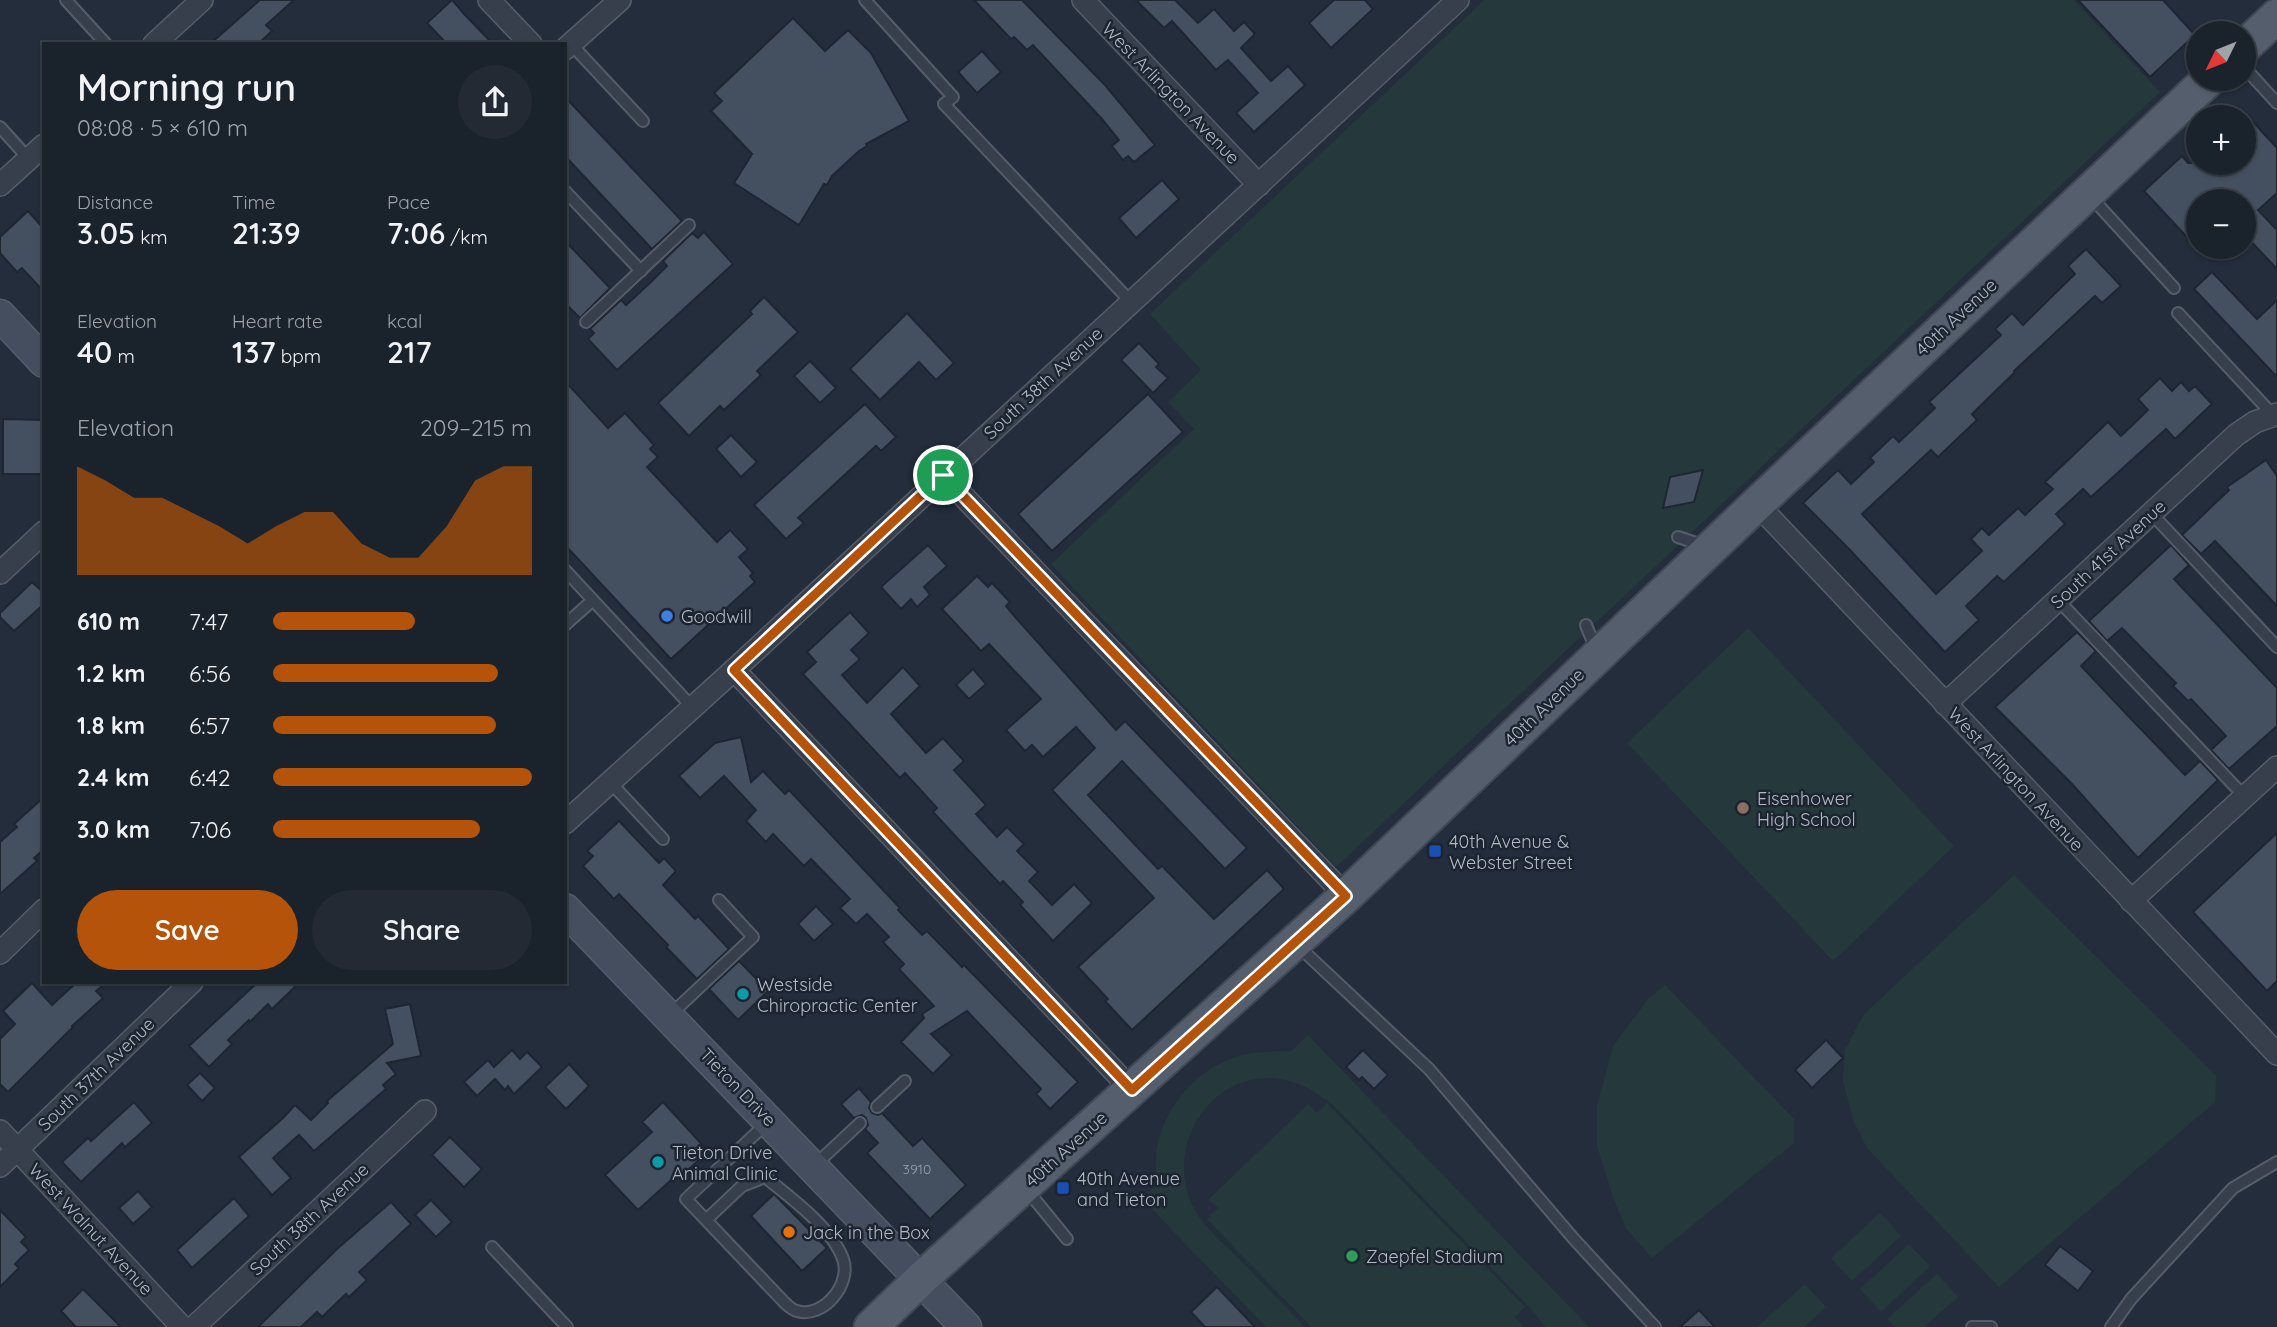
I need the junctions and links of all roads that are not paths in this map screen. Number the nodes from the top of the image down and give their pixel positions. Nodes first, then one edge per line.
1 (66, 0) edge
2 (202, 0) edge
3 (489, 0) edge
4 (620, 0) edge
5 (865, 0) edge
6 (1083, 0) edge
7 (1458, 0) edge
8 (2277, 16) edge
9 (2256, 36) edge
10 (104, 42) edge
11 (156, 42) edge
12 (529, 42) edge
13 (568, 47) edge
14 (2256, 80) edge
15 (2196, 91) edge
16 (2277, 103) edge
17 (643, 121) dead end
18 (0, 127) edge
19 (36, 152) edge
20 (0, 184) edge
21 (1259, 185) junction
22 (567, 193) edge
23 (2088, 193) junction
24 (690, 225) dead end
25 (641, 271) junction
26 (2174, 288) dead end
27 (1131, 302) junction
28 (2178, 313) dead end
29 (0, 315) edge
30 (586, 322) dead end
31 (42, 360) edge
32 (2276, 417) edge
33 (943, 475) junction
34 (1757, 504) junction
35 (2151, 513) junction
36 (42, 534) edge
37 (1678, 537) dead end
38 (1711, 548) junction
39 (567, 572) edge
40 (0, 573) edge
41 (593, 600) junction
42 (2058, 600) junction
43 (567, 623) edge
44 (2277, 647) edge
45 (734, 670) junction
46 (1945, 704) junction
47 (692, 708) junction
48 (2275, 772) edge
49 (610, 782) junction
50 (2245, 797) junction
51 (567, 821) edge
52 (663, 839) dead end
53 (1346, 896) junction
54 (719, 900) dead end
55 (2131, 901) junction
56 (567, 911) edge
57 (42, 912) edge
58 (1294, 943) junction
59 (0, 953) edge
60 (190, 984) edge
61 (669, 1016) junction
62 (2277, 1054) edge
63 (905, 1081) dead end
64 (1132, 1090) junction
65 (877, 1107) dead end
66 (425, 1111) dead end
67 (770, 1120) junction
68 (860, 1123) dead end
69 (0, 1131) edge
70 (18, 1150) junction
71 (2277, 1162) edge
72 (0, 1166) edge
73 (814, 1167) junction
74 (1024, 1187) junction
75 (706, 1220) junction
76 (1067, 1240) dead end
77 (492, 1247) dead end
78 (921, 1279) junction
79 (182, 1327) edge
80 (194, 1327) edge
81 (567, 1327) edge
82 (871, 1327) edge
83 (966, 1327) edge
84 (1655, 1327) edge
85 (1972, 1327) edge
86 (1991, 1327) edge
87 (2111, 1327) edge

1 - 10 lane
2 - 11 street
3 - 12 street
4 - 13 street
5 - 27 lane
6 - 21 street, West Arlington Avenue
7 - 21 street, South 38th Avenue
8 - 9 main road
13 - 17 lane
14 - 16 lane
15 - 23 main road, 40th Avenue
18 - 19 lane
19 - 20 street
21 - 27 street, South 38th Avenue
22 - 25 lane
23 - 26 lane
23 - 34 main road, 40th Avenue
24 - 25 lane
25 - 30 lane
27 - 33 street, South 38th Avenue
28 - 32 lane
29 - 31 main road
32 - 35 street, South 41st Avenue
33 - 45 street, South 38th Avenue
33 - 53 street
34 - 38 main road, 40th Avenue
34 - 46 street, West Arlington Avenue
35 - 42 street, South 41st Avenue
35 - 44 lane
36 - 40 street
37 - 38 lane
38 - 53 main road, 40th Avenue
39 - 41 lane
41 - 43 lane
41 - 47 lane
42 - 46 street, South 41st Avenue
42 - 50 lane
45 - 47 street, South 38th Avenue
45 - 64 street
46 - 55 street, West Arlington Avenue
47 - 49 street, South 38th Avenue
48 - 50 street
49 - 51 street, South 38th Avenue
49 - 52 lane
50 - 55 street
53 - 58 main road, 40th Avenue
54 - 61 lane
55 - 62 street, West Arlington Avenue
56 - 61 main road, Tieton Drive
57 - 59 street
58 - 64 main road, 40th Avenue
58 - 84 lane
60 - 70 street, South 37th Avenue
61 - 67 main road, Tieton Drive
63 - 65 lane
64 - 74 main road, 40th Avenue
66 - 80 street, South 38th Avenue
67 - 73 main road, Tieton Drive
67 - 75 lane
68 - 73 lane
69 - 70 street, West Walnut Avenue
70 - 72 street, South 37th Avenue
70 - 79 street, West Walnut Avenue
71 - 87 lane
73 - 78 main road, Tieton Drive
74 - 76 lane
74 - 78 main road, 40th Avenue
75 - 75 lane
77 - 81 lane
78 - 82 main road, 40th Avenue
78 - 83 main road, Tieton Drive
85 - 86 lane

